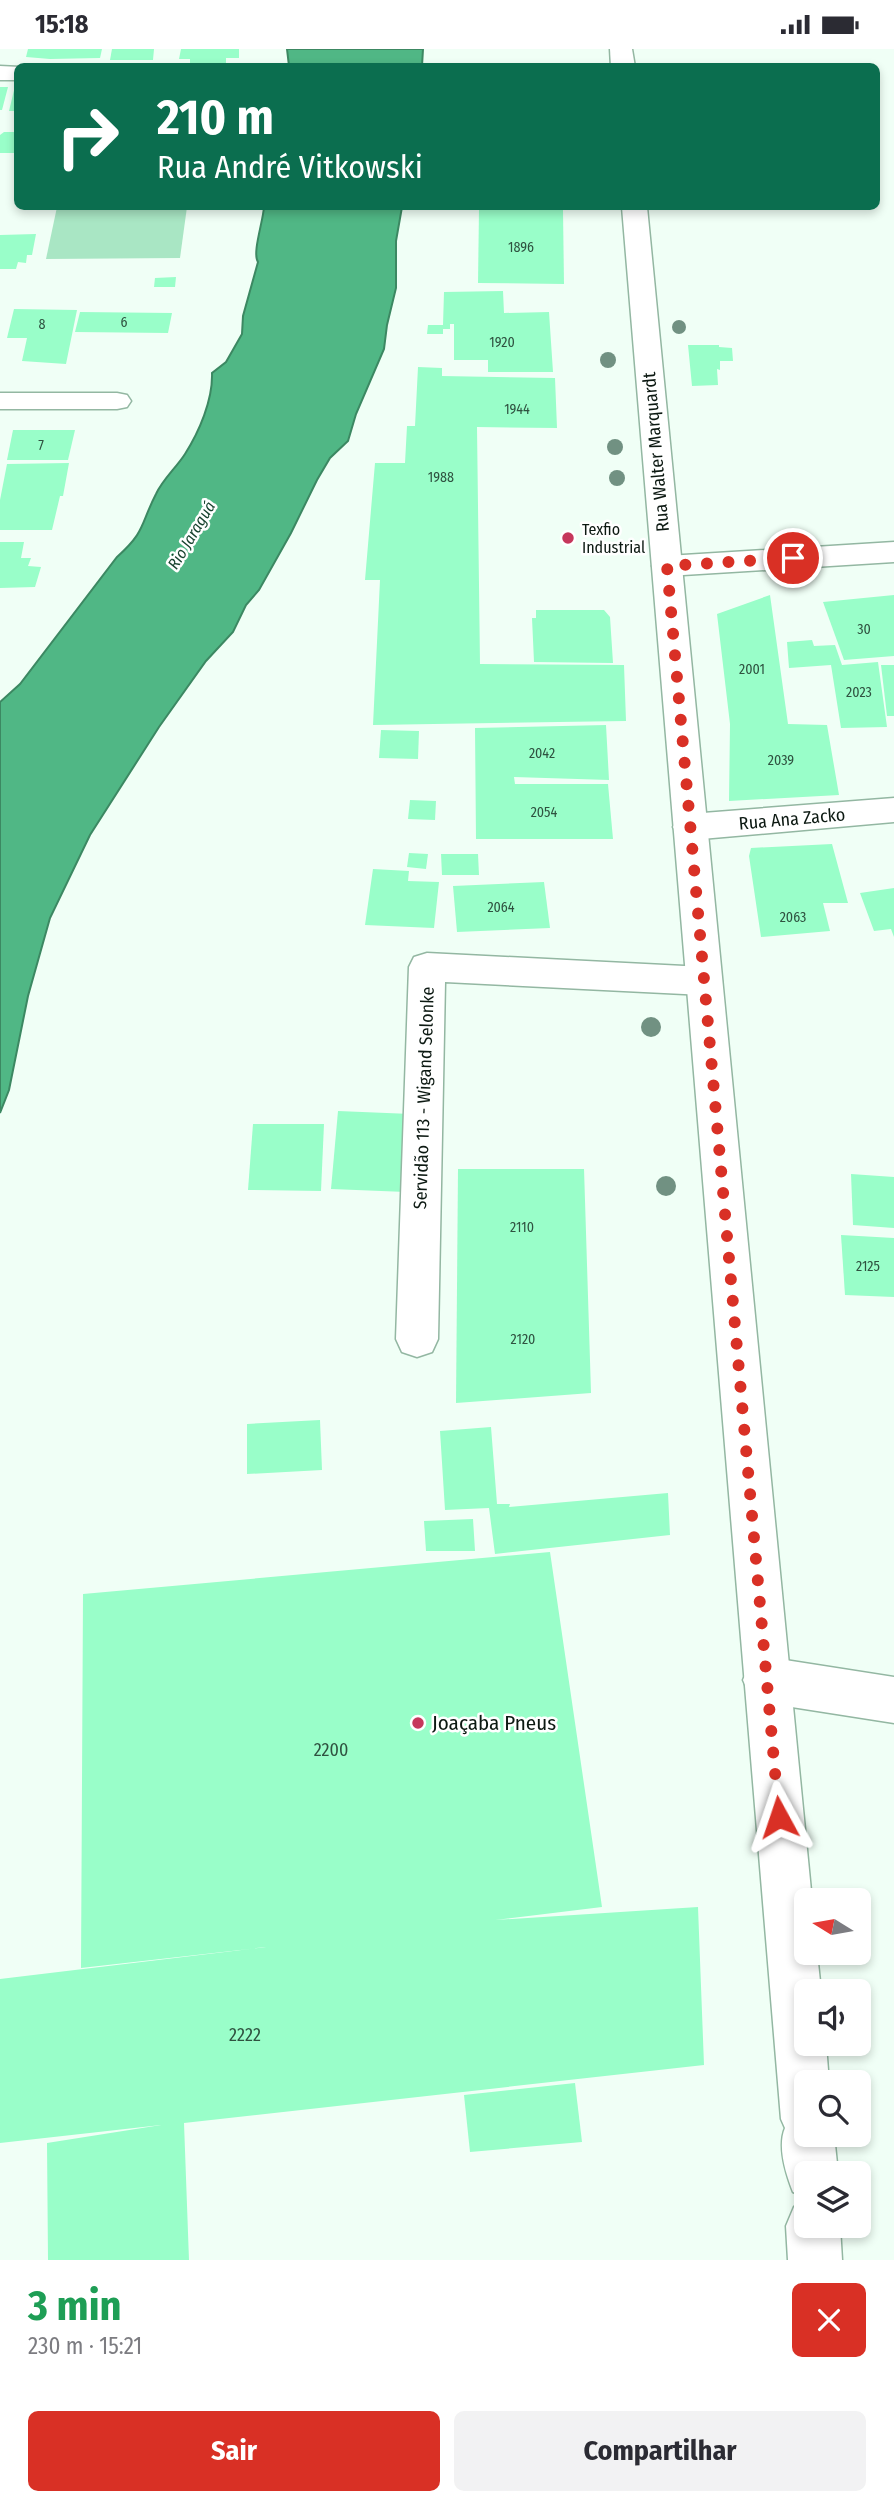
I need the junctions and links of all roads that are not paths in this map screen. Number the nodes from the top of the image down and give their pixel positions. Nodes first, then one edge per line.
1 (635, 210) edge
2 (0, 401) edge
3 (117, 401) dead end
4 (894, 552) edge
5 (667, 566) junction
6 (894, 810) edge
7 (690, 827) junction
8 (704, 981) junction
9 (417, 1339) dead end
10 (766, 1679) junction
11 (894, 1700) edge
12 (802, 2070) edge
13 (814, 2238) edge
14 (815, 2260) edge

1 - 5 main road, Rua Walter Marquardt
2 - 3 main road
4 - 5 main road
5 - 7 main road, Rua Walter Marquardt
6 - 7 main road, Rua Ana Zacko
7 - 8 main road, Rua Walter Marquardt
8 - 9 main road, Servidão 113 - Wigand Selonke
8 - 10 main road, Rua Walter Marquardt
10 - 11 main road
10 - 12 main road, Rua Walter Marquardt
13 - 14 main road

